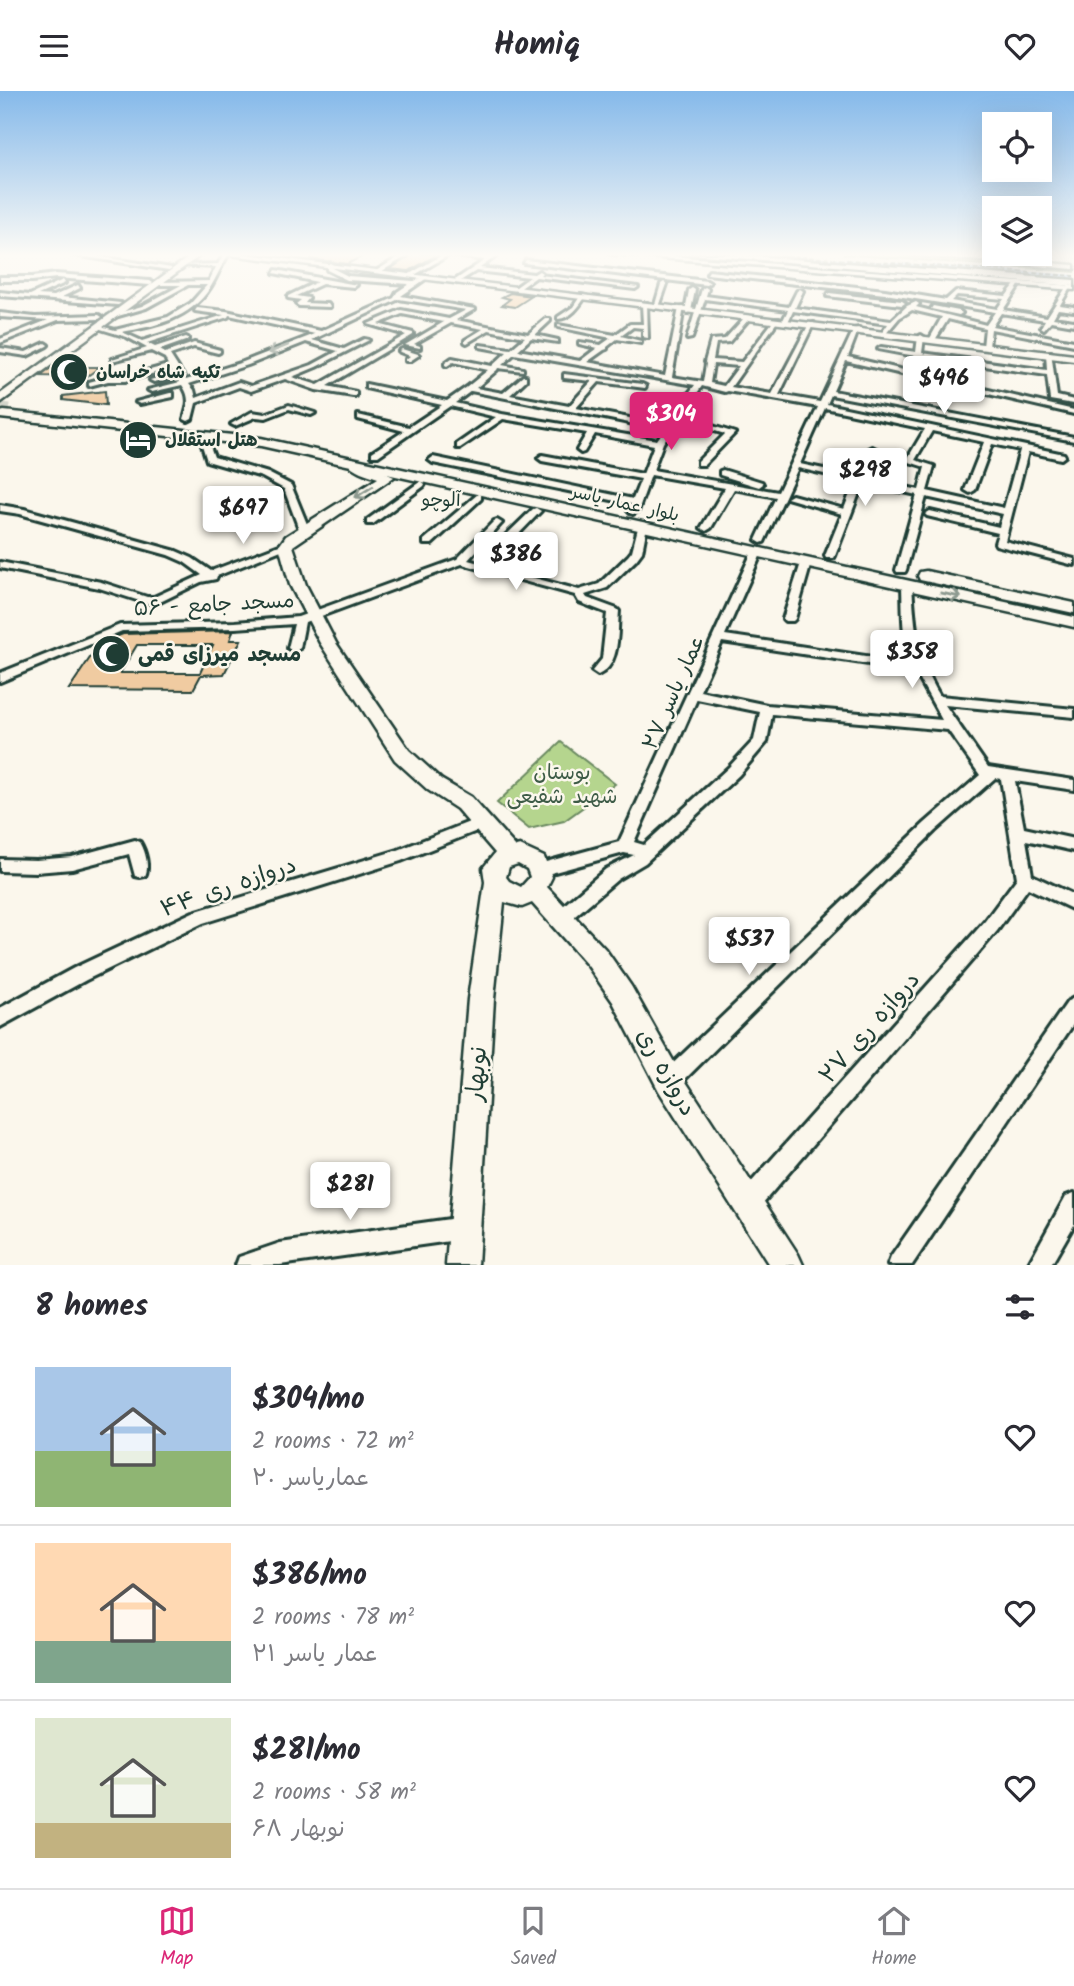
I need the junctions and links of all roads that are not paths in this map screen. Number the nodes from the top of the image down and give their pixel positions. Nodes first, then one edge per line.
1 (115, 309) edge
2 (118, 309) edge
3 (134, 309) edge
4 (189, 309) edge
5 (375, 309) edge
6 (471, 309) edge
7 (574, 309) edge
8 (645, 309) edge
9 (685, 309) joint
10 (791, 309) edge
11 (813, 309) edge
12 (909, 309) edge
13 (921, 309) edge
14 (931, 309) edge
15 (989, 309) edge
16 (1056, 309) edge
17 (197, 310) dead end
18 (997, 310) junction
19 (85, 311) dead end
20 (700, 311) junction
21 (959, 313) dead end
22 (233, 314) junction
23 (0, 315) edge
24 (111, 316) junction
25 (946, 316) junction
26 (73, 318) junction
27 (560, 318) dead end
28 (747, 318) junction
29 (57, 319) junction
30 (1050, 319) junction
31 (354, 320) junction
32 (548, 320) dead end
33 (895, 320) junction
34 (452, 321) junction
35 (781, 321) junction
36 (98, 322) junction
37 (1074, 323) edge
38 (317, 324) dead end
39 (373, 324) junction
40 (812, 325) junction
41 (560, 326) dead end
42 (646, 326) junction
43 (988, 327) junction
44 (1044, 327) dead end
45 (334, 328) junction
46 (489, 328) junction
47 (857, 330) junction
48 (117, 331) junction
49 (1013, 331) junction
50 (321, 333) junction
51 (884, 333) junction
52 (529, 335) junction
53 (646, 337) dead end
54 (617, 338) junction
55 (689, 338) dead end
56 (921, 338) junction
57 (2, 339) edge
58 (186, 339) dead end
59 (494, 339) dead end
60 (932, 339) junction
61 (304, 340) junction
62 (366, 340) dead end
63 (467, 341) dead end
64 (556, 341) dead end
65 (639, 342) dead end
66 (141, 343) junction
67 (581, 343) dead end
68 (1074, 343) edge
69 (45, 345) dead end
70 (482, 346) dead end
71 (986, 346) junction
72 (418, 347) dead end
73 (388, 348) junction
74 (605, 348) junction
75 (881, 349) dead end
76 (1011, 349) junction
77 (0, 350) edge
78 (153, 350) junction
79 (218, 351) dead end
80 (345, 351) junction
81 (514, 351) junction
82 (12, 352) junction
83 (489, 353) dead end
84 (27, 354) junction
85 (919, 354) junction
86 (1049, 354) junction
87 (182, 357) dead end
88 (1074, 357) edge
89 (843, 358) junction
90 (0, 359) edge
91 (556, 359) junction
92 (408, 360) dead end
93 (117, 361) dead end
94 (22, 362) dead end
95 (708, 362) junction
96 (447, 363) dead end
97 (582, 363) junction
98 (638, 363) dead end
99 (744, 364) junction
100 (172, 365) junction
101 (549, 365) dead end
102 (187, 367) dead end
103 (497, 367) junction
104 (917, 367) dead end
105 (631, 372) junction
106 (1051, 373) junction
107 (567, 376) dead end
108 (286, 377) junction
109 (668, 379) junction
110 (154, 380) dead end
111 (596, 381) junction
112 (92, 384) dead end
113 (369, 386) dead end
114 (642, 386) dead end
115 (702, 386) junction
116 (187, 387) junction
117 (320, 387) junction
118 (0, 389) tunnel mouth
119 (470, 389) junction
120 (152, 390) dead end
121 (725, 390) junction
122 (827, 392) junction
123 (353, 394) dead end
124 (505, 395) junction
125 (774, 398) junction
126 (193, 402) junction
127 (1074, 402) edge
128 (449, 405) junction
129 (822, 405) junction
130 (72, 409) dead end
131 (571, 409) junction
132 (4, 411) edge
133 (141, 411) dead end
134 (1074, 412) edge
135 (311, 413) dead end
136 (473, 415) dead end
137 (361, 417) dead end
138 (675, 417) junction
139 (498, 418) junction
140 (192, 424) junction
141 (234, 424) junction
142 (668, 428) junction
143 (930, 428) junction
144 (411, 430) junction
145 (592, 432) junction
146 (281, 435) junction
147 (1074, 439) edge
148 (989, 440) junction
149 (659, 443) junction
150 (460, 446) dead end
151 (1025, 448) junction
152 (872, 449) dead end
153 (581, 450) dead end
154 (375, 454) junction
155 (1061, 456) dead end
156 (542, 458) dead end
157 (433, 460) dead end
158 (352, 462) junction
159 (701, 463) dead end
160 (794, 465) junction
161 (723, 473) dead end
162 (647, 474) junction
163 (860, 479) junction
164 (421, 484) dead end
165 (731, 486) junction
166 (970, 489) dead end
167 (782, 492) junction
168 (922, 492) junction
169 (478, 497) dead end
170 (792, 498) dead end
171 (634, 507) junction
172 (0, 508) edge
173 (536, 511) dead end
174 (1009, 512) junction
175 (847, 513) junction
176 (930, 514) dead end
177 (370, 522) dead end
178 (497, 523) dead end
179 (642, 526) junction
180 (706, 528) junction
181 (1002, 531) junction
182 (294, 538) junction
183 (428, 543) dead end
184 (504, 543) dead end
185 (759, 546) junction
186 (830, 556) junction
187 (461, 561) junction
188 (1074, 562) edge
189 (806, 563) junction
190 (0, 565) edge
191 (212, 577) junction
192 (904, 578) junction
193 (579, 593) junction
194 (1074, 611) edge
195 (307, 618) junction
196 (789, 619) dead end
197 (718, 638) junction
198 (294, 648) dead end
199 (918, 668) junction
200 (597, 670) dead end
201 (0, 678) edge
202 (693, 694) junction
203 (936, 701) junction
204 (767, 709) junction
205 (1074, 713) edge
206 (954, 726) junction
207 (994, 773) junction
208 (1074, 785) edge
209 (482, 823) junction
210 (1017, 832) junction
211 (1074, 845) edge
212 (624, 847) junction
213 (510, 856) junction
214 (643, 856) junction
215 (0, 865) edge
216 (141, 871) dead end
217 (1026, 879) junction
218 (537, 880) junction
219 (495, 885) junction
220 (856, 900) joint
221 (1074, 903) edge
222 (562, 917) junction
223 (1074, 1007) edge
224 (0, 1018) edge
225 (669, 1081) junction
226 (1074, 1204) edge
227 (746, 1205) junction
228 (464, 1228) junction
229 (247, 1265) edge
230 (462, 1265) edge
231 (787, 1265) edge
232 (899, 1265) edge
233 (1039, 1265) edge

1 - 36 main road
2 - 24 main road
3 - 24 street
4 - 48 street
5 - 31 street
6 - 34 street
7 - 27 street
8 - 42 street
9 - 20 main road
9 - 109 street
10 - 35 street
11 - 33 street
12 - 33 street
13 - 25 street
14 - 21 street
15 - 18 street
16 - 30 street
17 - 22 street
18 - 30 street
18 - 43 street
19 - 26 street
20 - 28 main road
20 - 35 main road
20 - 55 street
22 - 50 street
22 - 66 street
23 - 29 street
24 - 36 main road
25 - 43 street
25 - 60 street
26 - 29 street
26 - 36 street
28 - 35 main road
28 - 95 street
29 - 57 street
30 - 37 street
30 - 44 street
31 - 39 street
31 - 45 street
32 - 52 street
33 - 51 street
34 - 39 street
34 - 46 street
34 - 72 street
35 - 40 main road
35 - 99 street
36 - 48 street
36 - 118 main road
36 - 132 main road
38 - 45 street
39 - 73 street
40 - 47 main road
40 - 125 street
41 - 54 street
42 - 53 street
42 - 54 street
43 - 49 street
43 - 71 street
45 - 50 street
46 - 52 street
46 - 63 street
47 - 51 main road
47 - 89 street
48 - 66 street
49 - 68 street
49 - 76 street
50 - 61 street
51 - 56 main road
52 - 64 street
52 - 81 street
54 - 65 street
54 - 74 street
56 - 60 main road
56 - 85 street
58 - 78 street
59 - 81 street
60 - 71 main road
61 - 80 street
61 -> 116 street
62 - 80 street
66 - 78 street
67 - 74 street
69 - 84 street
70 - 81 street
71 - 76 main road
73 - 92 street
73 - 117 street
74 - 97 street
75 - 85 street
76 - 86 main road
77 - 82 street
78 - 93 street
78 - 100 street
79 - 100 street
80 - 108 street
81 - 83 street
81 - 91 street
81 - 103 street
82 - 84 street
82 - 90 street
84 - 94 street
85 - 104 street
85 - 106 street
86 - 88 main road
86 - 106 street
87 - 100 street
89 - 122 street
89 - 134 street
91 - 97 street
91 - 101 street
95 - 99 street
95 - 115 street
96 - 103 street
97 - 105 street
98 - 105 street
99 - 121 street
100 - 102 street
100 - 110 street
100 - 112 street
100 - 116 street
103 - 119 street
103 - 124 street
105 - 109 street
106 - 127 street
107 - 111 street
108 - 117 street
108 - 126 street
109 - 115 street
111 - 114 street
111 - 131 street
113 - 128 street
115 - 121 street
115 - 138 street
116 - 120 street
116 - 126 street
116 - 133 street
117 - 123 street
119 - 124 street
119 - 128 street
121 - 125 street
122 - 129 street
122 - 147 street
124 - 131 street
125 - 129 street
126 - 140 street
128 - 139 street
128 - 144 street
129 - 143 street
129 - 160 street
130 - 132 main road
131 - 142 street
132 - 140 main road, بلوار عمار یاسر
132 - 146 main road, بلوار عمار یاسر
135 - 141 street
136 - 139 street
137 - 144 street
138 - 142 street
138 - 159 street
139 - 145 street
139 - 150 street
140 - 141 main road, بلوار عمار یاسر
140 - 158 main road, بلوار عمار یاسر
140 - 182 street
141 - 146 main road, بلوار عمار یاسر
142 - 149 street
143 - 148 street
143 - 168 street
144 - 154 street
145 - 149 street
145 - 153 street
146 - 154 main road, بلوار عمار یاسر
148 - 151 street
148 - 166 street
149 - 162 street
151 - 155 street
151 - 174 street
152 - 163 street
154 - 171 main road, بلوار عمار یاسر
156 - 162 street
157 - 171 street
158 - 179 main road, بلوار عمار یاسر
158 -> 182 main road
160 - 163 street
160 - 167 street
161 - 167 street
162 - 165 street
162 - 171 street
163 - 168 street
163 - 175 street
164 - 177 street
165 - 167 street
165 - 180 street
167 - 185 street
168 - 174 street
168 - 192 street
169 - 183 street
170 - 175 street
171 - 180 main road, بلوار عمار یاسر
172 - 191 street
173 - 184 street
174 - 181 street
175 - 186 street
176 - 181 street
178 - 187 street
179 - 185 main road, بلوار عمار یاسر
179 - 193 street
180 - 185 main road, بلوار عمار یاسر
181 - 188 street
182 - 191 street
182 - 195 main road
185 - 186 main road, بلوار عمار یاسر
185 - 189 main road, بلوار عمار یاسر
185 - 197 street, عمار یاسر ۲۷
186 - 192 main road, بلوار عمار یاسر
187 - 193 street
187 - 195 street, ۵۶ - مسجد جامع
189 - 192 main road, بلوار عمار یاسر
189 - 196 street
190 - 191 street
192 - 194 main road, بلوار عمار یاسر
192 - 199 street
193 - 200 street
195 - 198 street
195 - 201 street, ۵۶ - مسجد جامع
195 - 209 main road
197 - 199 street
197 - 202 street, عمار یاسر ۲۷
199 - 203 street
202 - 204 street
202 - 212 street, عمار یاسر ۲۷
203 - 205 street
203 - 206 street
204 - 206 street
204 - 214 street
206 - 207 street
207 - 208 street
207 - 210 street
207 - 220 street
209 - 213 main road
209 - 224 street, دروازه ری ۴۴
210 - 211 street
210 - 217 street
212 - 214 street
212 - 218 street
213 - 218 main road
213 - 219 main road
214 - 222 street
215 - 216 street
217 - 221 street
217 - 227 street, دروازه ری ۲۷
218 - 219 main road
218 - 222 main road, دروازه ری
219 - 228 main road, نوبهار
220 - 225 street
222 - 225 main road, دروازه ری
223 - 232 street
225 - 227 main road, دروازه ری
226 - 233 street
227 - 231 main road, دروازه ری
228 - 229 street
228 - 230 main road, نوبهار

